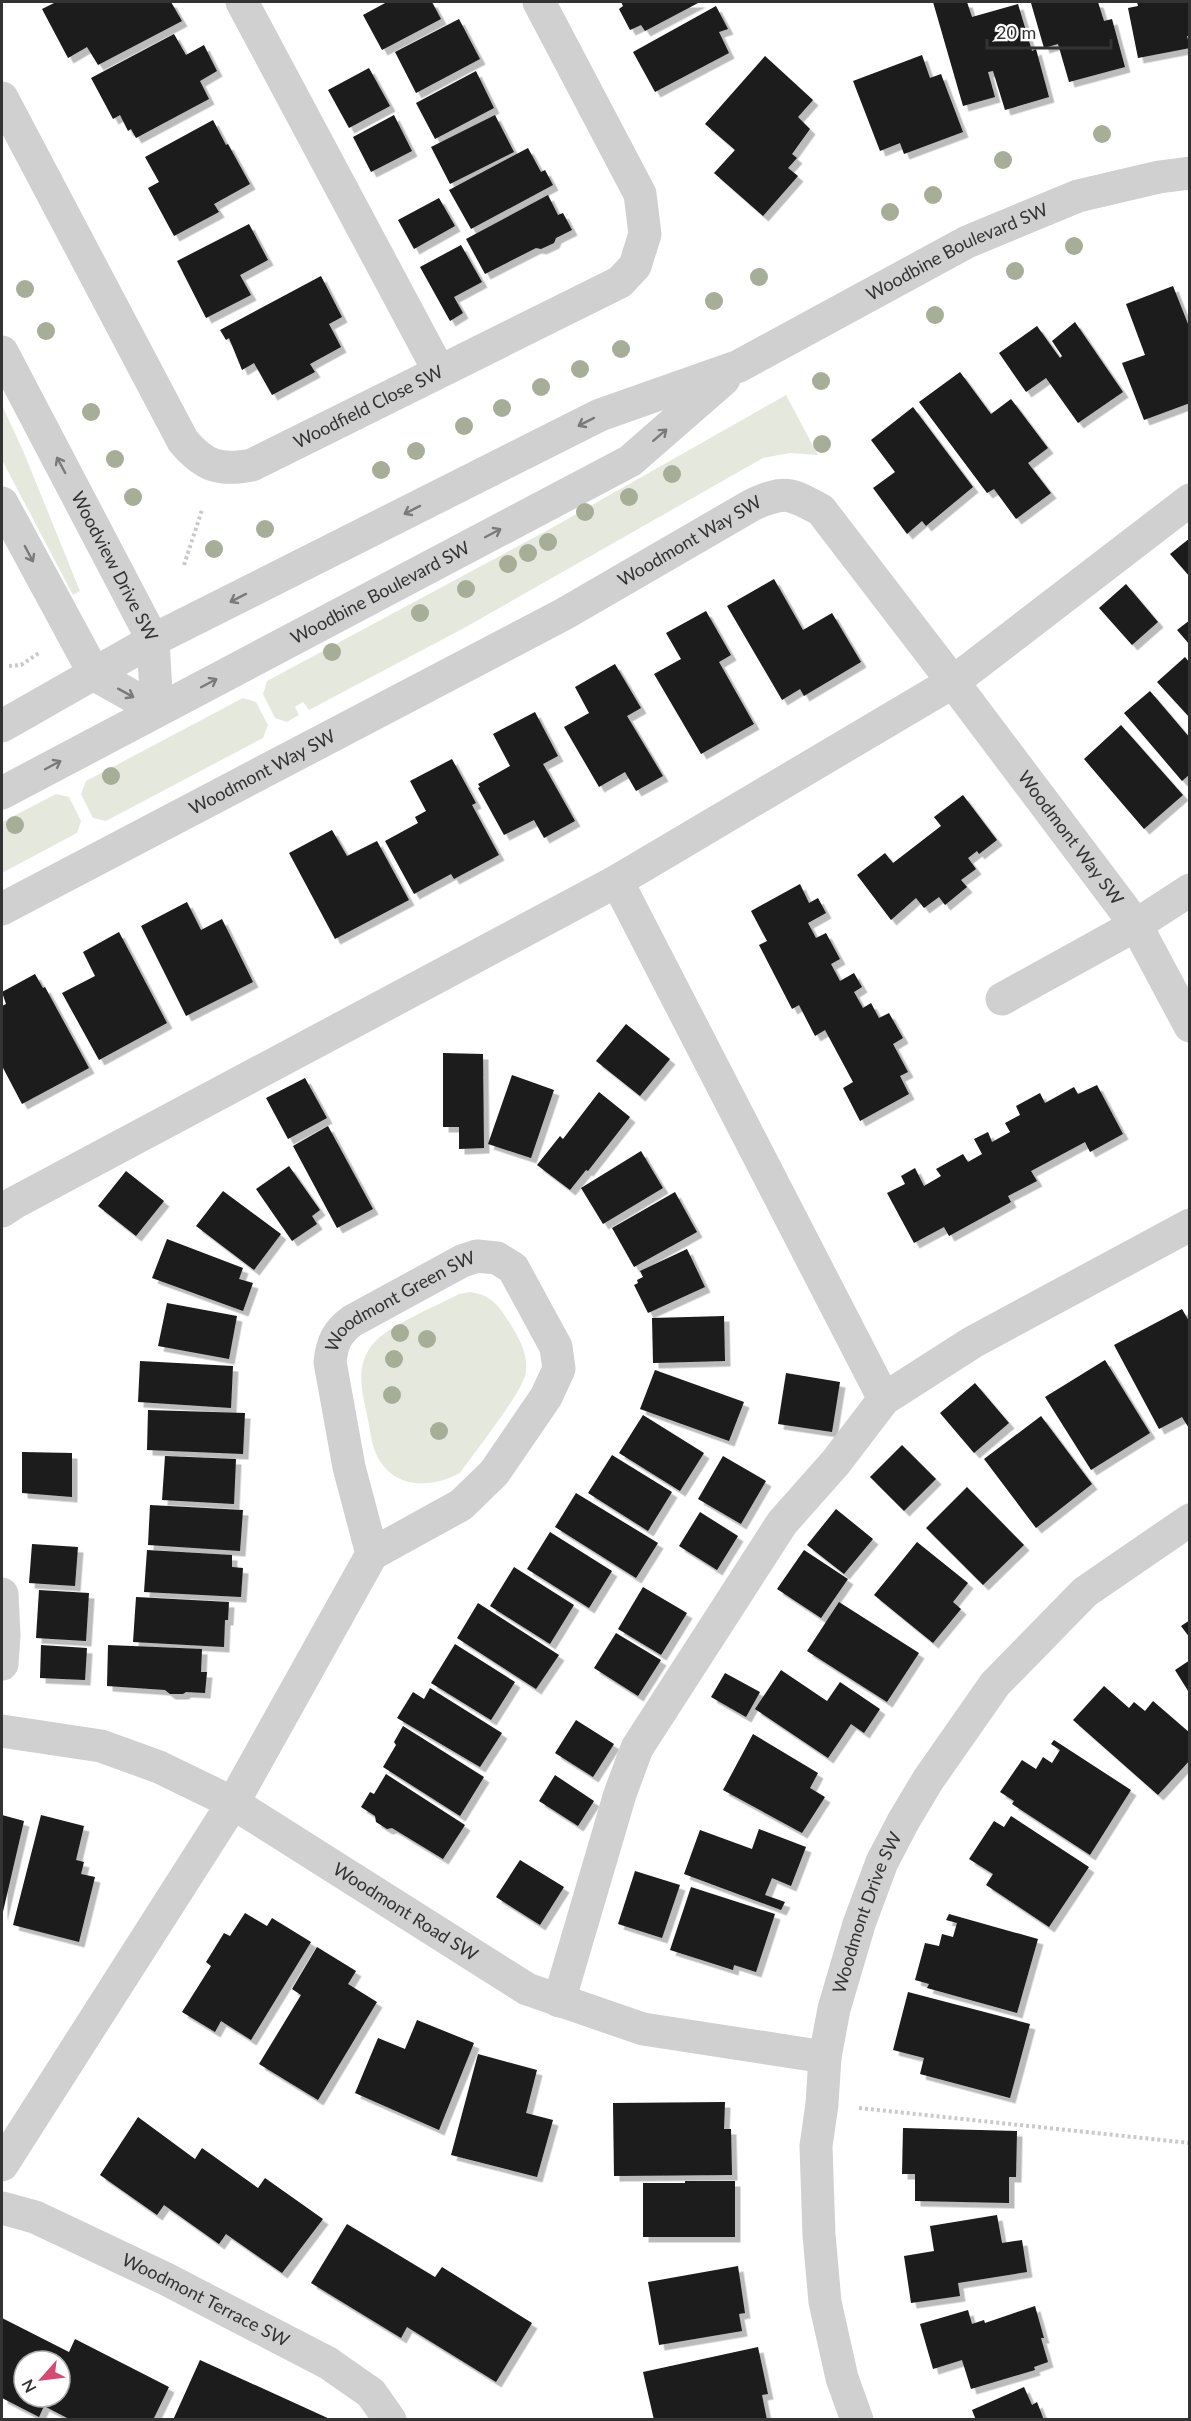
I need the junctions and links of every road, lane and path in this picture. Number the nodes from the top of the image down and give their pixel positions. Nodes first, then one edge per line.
1 (242, 2) edge
2 (539, 2) edge
3 (2, 98) edge
4 (1190, 173) edge
5 (2, 352) edge
6 (739, 366) junction
7 (439, 371) junction
8 (1190, 500) edge
9 (2, 503) edge
10 (202, 510) dead end
11 (184, 565) dead end
12 (153, 640) junction
13 (21, 665) dead end
14 (9, 666) dead end
15 (95, 675) junction
16 (953, 682) junction
17 (157, 710) junction
18 (2, 726) edge
19 (2, 792) edge
20 (617, 881) junction
21 (1190, 890) edge
22 (2, 909) edge
23 (1136, 925) junction
24 (1002, 999) dead end
25 (1190, 1026) edge
26 (2, 1211) edge
27 (1190, 1225) edge
28 (884, 1399) junction
29 (1190, 1520) edge
30 (372, 1554) junction
31 (2, 1594) edge
32 (2, 1664) edge
33 (2, 1731) edge
34 (233, 1803) junction
35 (560, 2001) junction
36 (825, 2057) junction
37 (822, 2104) junction
38 (1190, 2143) edge
39 (2, 2165) edge
40 (2, 2208) edge
41 (390, 2420) edge
42 (857, 2420) edge

1 - 7 street
2 - 7 street, Woodfield Close SW
3 - 7 street, Woodfield Close SW
4 - 6 street, Woodbine Boulevard SW
12 -> 5 street, Woodview Drive SW
6 -> 12 street, Woodbine Boulevard SW
17 -> 6 street, Woodbine Boulevard SW
8 - 16 street
9 -> 15 street
10 - 11 path
12 - 15 street, Woodbine Boulevard SW
12 - 17 street, Woodview Drive SW
13 - 14 path
15 -> 17 street
15 - 18 street, Woodbine Boulevard SW
16 - 20 street
16 - 22 street, Woodmont Way SW
16 - 23 street, Woodmont Way SW
19 -> 17 street, Woodbine Boulevard SW
20 - 26 street
20 - 28 street
21 - 23 street
23 - 24 street
23 - 25 street, Woodmont Way SW
27 - 28 street
28 - 35 street
29 - 36 street, Woodmont Drive SW
30 - 30 street, Woodmont Green SW
30 - 34 street
31 - 32 street
33 - 34 street, Woodmont Road SW
34 - 35 street, Woodmont Road SW
34 - 39 street
35 - 36 street, Woodmont Road SW
36 - 37 street, Woodmont Drive SW
37 - 38 path
37 - 42 street, Woodmont Drive SW
40 - 41 street, Woodmont Terrace SW

